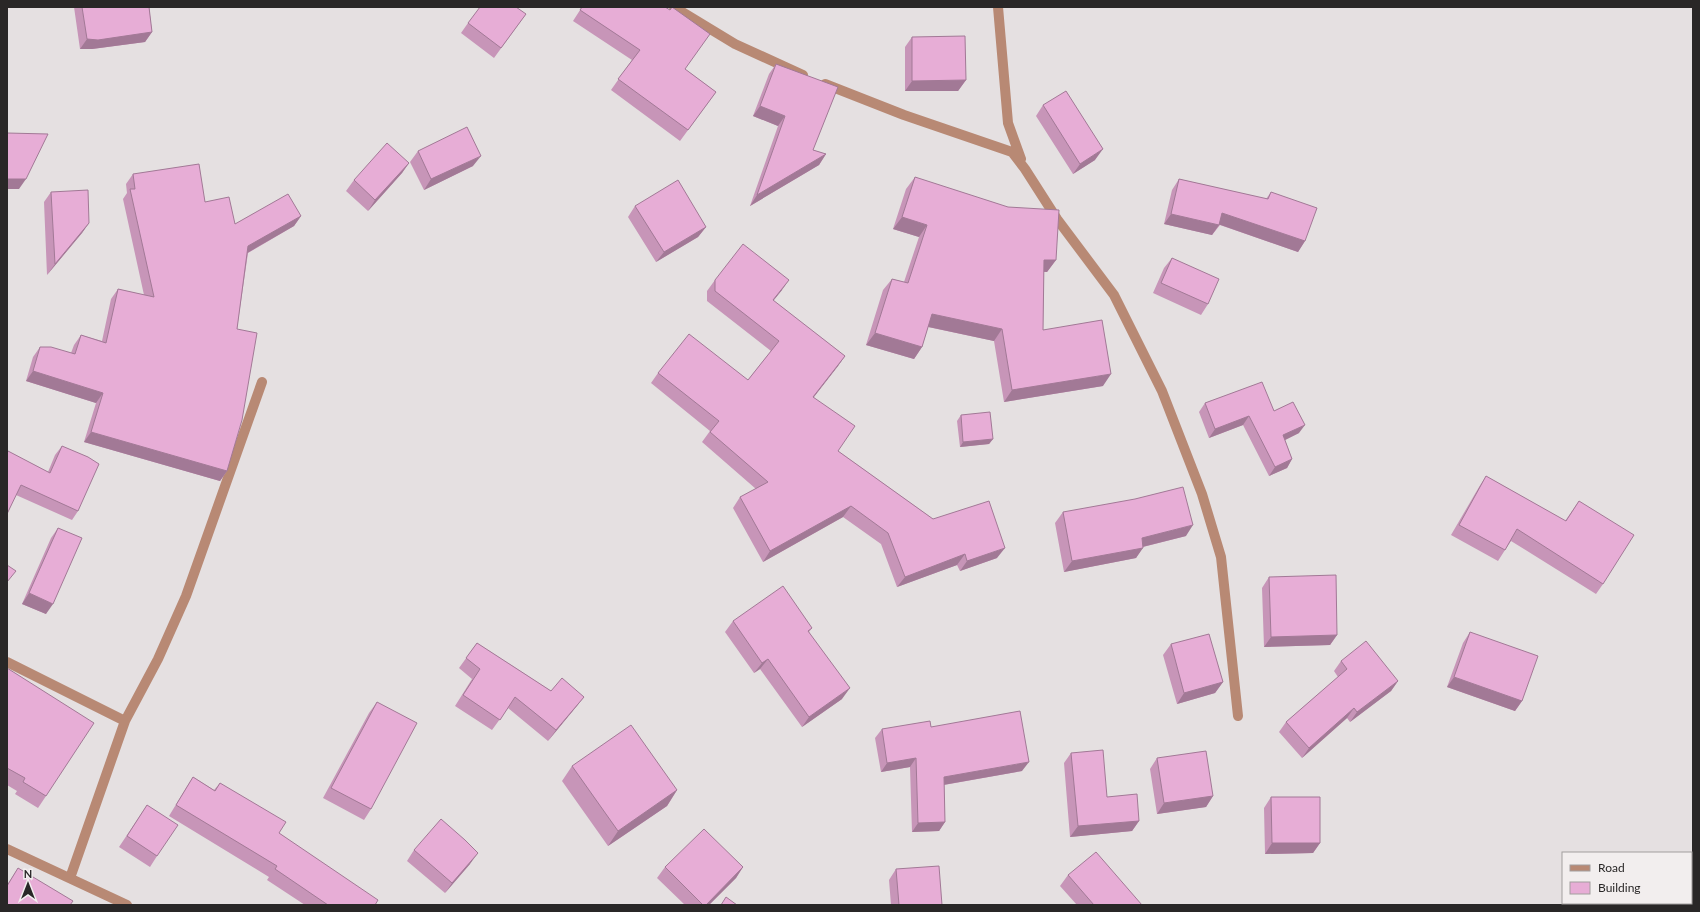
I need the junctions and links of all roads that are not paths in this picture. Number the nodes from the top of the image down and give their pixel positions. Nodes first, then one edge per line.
1 (674, 7) edge
2 (998, 7) edge
3 (1025, 169) junction
4 (262, 382) dead end
5 (7, 662) edge
6 (1238, 716) dead end
7 (125, 721) junction
8 (7, 849) edge
9 (70, 878) junction
10 (127, 905) edge

1 - 3 street
2 - 3 street
3 - 6 street
4 - 7 street
5 - 7 street
7 - 9 street
8 - 9 street
9 - 10 street

